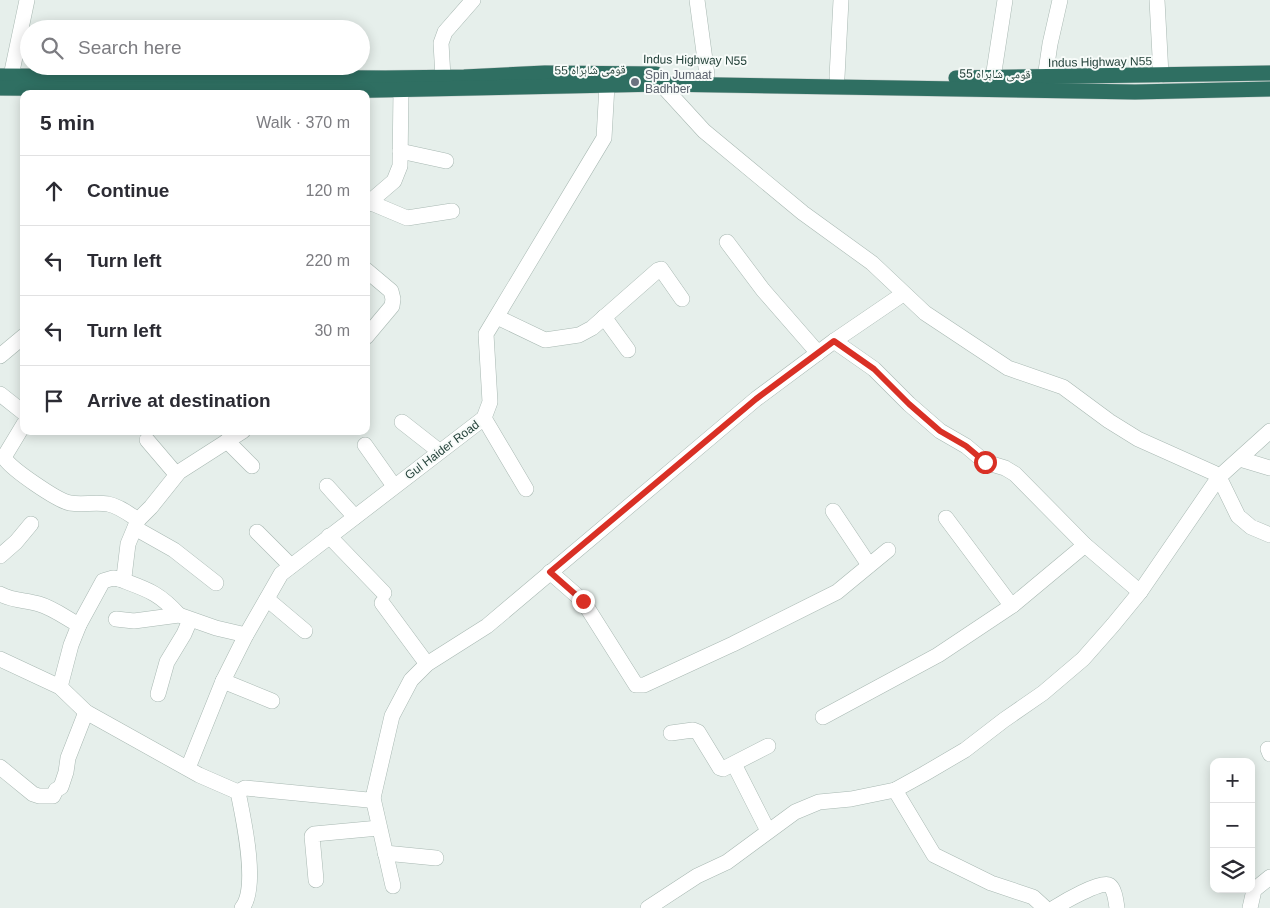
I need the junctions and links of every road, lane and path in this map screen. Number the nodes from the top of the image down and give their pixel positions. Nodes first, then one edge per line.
1 (27, 0) edge
2 (473, 0) edge
3 (697, 0) edge
4 (841, 0) edge
5 (1005, 0) edge
6 (1060, 0) edge
7 (1157, 0) edge
8 (21, 20) edge
9 (20, 24) edge
10 (1270, 73) edge
11 (708, 75) junction
12 (1161, 75) junction
13 (5, 76) edge
14 (443, 77) junction
15 (837, 77) junction
16 (993, 78) junction
17 (1045, 78) junction
18 (662, 84) junction
19 (607, 85) junction
20 (0, 88) edge
21 (1270, 89) edge
22 (223, 90) edge
23 (370, 90) edge
24 (401, 90) junction
25 (400, 151) junction
26 (446, 161) dead end
27 (370, 201) edge
28 (370, 204) edge
29 (452, 212) dead end
30 (727, 242) dead end
31 (370, 273) edge
32 (903, 294) junction
33 (682, 299) dead end
34 (496, 317) junction
35 (604, 317) junction
36 (370, 332) edge
37 (20, 339) edge
38 (834, 341) junction
39 (628, 350) dead end
40 (818, 353) junction
41 (0, 356) edge
42 (0, 394) edge
43 (20, 410) edge
44 (484, 418) junction
45 (402, 422) dead end
46 (20, 431) edge
47 (1270, 431) edge
48 (237, 435) edge
49 (148, 440) dead end
50 (227, 441) junction
51 (365, 445) dead end
52 (439, 451) junction
53 (1240, 459) junction
54 (252, 466) dead end
55 (1270, 468) edge
56 (176, 474) junction
57 (1219, 477) junction
58 (327, 486) dead end
59 (394, 486) junction
60 (526, 489) dead end
61 (833, 511) dead end
62 (355, 517) junction
63 (946, 518) dead end
64 (31, 524) dead end
65 (137, 524) junction
66 (257, 532) dead end
67 (1270, 535) edge
68 (330, 536) junction
69 (1085, 545) junction
70 (888, 550) dead end
71 (0, 556) edge
72 (869, 565) junction
73 (291, 566) junction
74 (550, 572) junction
75 (120, 579) junction
76 (216, 583) dead end
77 (1140, 592) junction
78 (0, 594) edge
79 (266, 599) junction
80 (1012, 605) junction
81 (116, 618) dead end
82 (184, 618) junction
83 (79, 625) junction
84 (305, 631) dead end
85 (246, 635) junction
86 (0, 659) edge
87 (427, 664) junction
88 (223, 681) junction
89 (60, 687) junction
90 (158, 694) dead end
91 (272, 701) dead end
92 (86, 712) junction
93 (823, 717) dead end
94 (672, 733) dead end
95 (768, 746) dead end
96 (734, 764) junction
97 (0, 767) edge
98 (188, 768) junction
99 (895, 790) junction
100 (238, 792) junction
101 (374, 798) junction
102 (379, 828) junction
103 (768, 831) junction
104 (385, 853) junction
105 (436, 858) dead end
106 (1270, 876) edge
107 (316, 880) dead end
108 (393, 886) dead end
109 (248, 907) edge
110 (648, 908) edge
111 (1045, 908) edge
112 (1054, 908) edge
113 (1117, 908) edge
114 (1250, 908) edge

1 - 8 street
2 - 14 street
3 - 11 street
4 - 15 street
5 - 16 street
6 - 17 street
7 - 12 street
9 - 13 street
10 - 12 highway, Indus Highway N55
11 - 14 highway, Indus Highway N55
11 - 15 highway, Indus Highway N55
12 - 17 highway, Indus Highway N55
13 - 14 highway, Indus Highway N55
15 - 16 highway, Indus Highway N55
16 - 17 highway, Indus Highway N55
18 - 19 highway, قومی شاہراہ 55
18 - 21 highway, قومی شاہراہ 55
18 - 32 street
19 - 24 highway, قومی شاہراہ 55
19 - 34 street, Gul Haider Road
20 - 22 highway, قومی شاہراہ 55
23 - 24 highway, قومی شاہراہ 55
24 - 25 street
25 - 26 street
25 - 27 street
28 - 29 street
30 - 40 street
31 - 36 street
32 - 38 street
32 - 57 street
33 - 35 street
34 - 35 street
34 - 44 street, Gul Haider Road
35 - 39 street
37 - 41 street
38 - 40 street
38 - 69 street
40 - 74 street
42 - 43 street
44 - 52 street, Gul Haider Road
44 - 60 street
45 - 52 street
46 - 65 street
47 - 53 street
48 - 50 street
49 - 56 street
50 - 54 street
50 - 56 street
51 - 59 street
52 - 59 street, Gul Haider Road
53 - 55 street
53 - 57 street
56 - 65 street
57 - 67 street
57 - 77 street
58 - 62 street
59 - 62 street, Gul Haider Road
61 - 72 street
62 - 68 street, Gul Haider Road
63 - 80 street
64 - 71 street
65 - 75 street
65 - 76 street
66 - 73 street
68 - 73 street, Gul Haider Road
68 - 87 street
69 - 77 street
69 - 80 street
70 - 72 street
72 - 74 street
73 - 79 street, Gul Haider Road
74 - 87 street
75 - 82 street
75 - 83 street
77 - 99 street
78 - 83 street
79 - 84 street
79 - 85 street, Gul Haider Road
80 - 93 street
81 - 82 street
82 - 85 street
82 - 90 street
83 - 89 street
85 - 88 street, Gul Haider Road
86 - 89 street
87 - 101 street
88 - 91 street
88 - 98 street, Gul Haider Road
89 - 92 street
92 - 97 street
92 - 98 street
94 - 96 street
95 - 96 street
96 - 103 street
98 - 100 street
99 - 103 street
99 - 111 street
100 - 101 street
100 - 109 street
101 - 102 street
102 - 104 street
102 - 107 street
103 - 110 street
104 - 105 street
104 - 108 street
106 - 114 street
112 - 113 street

